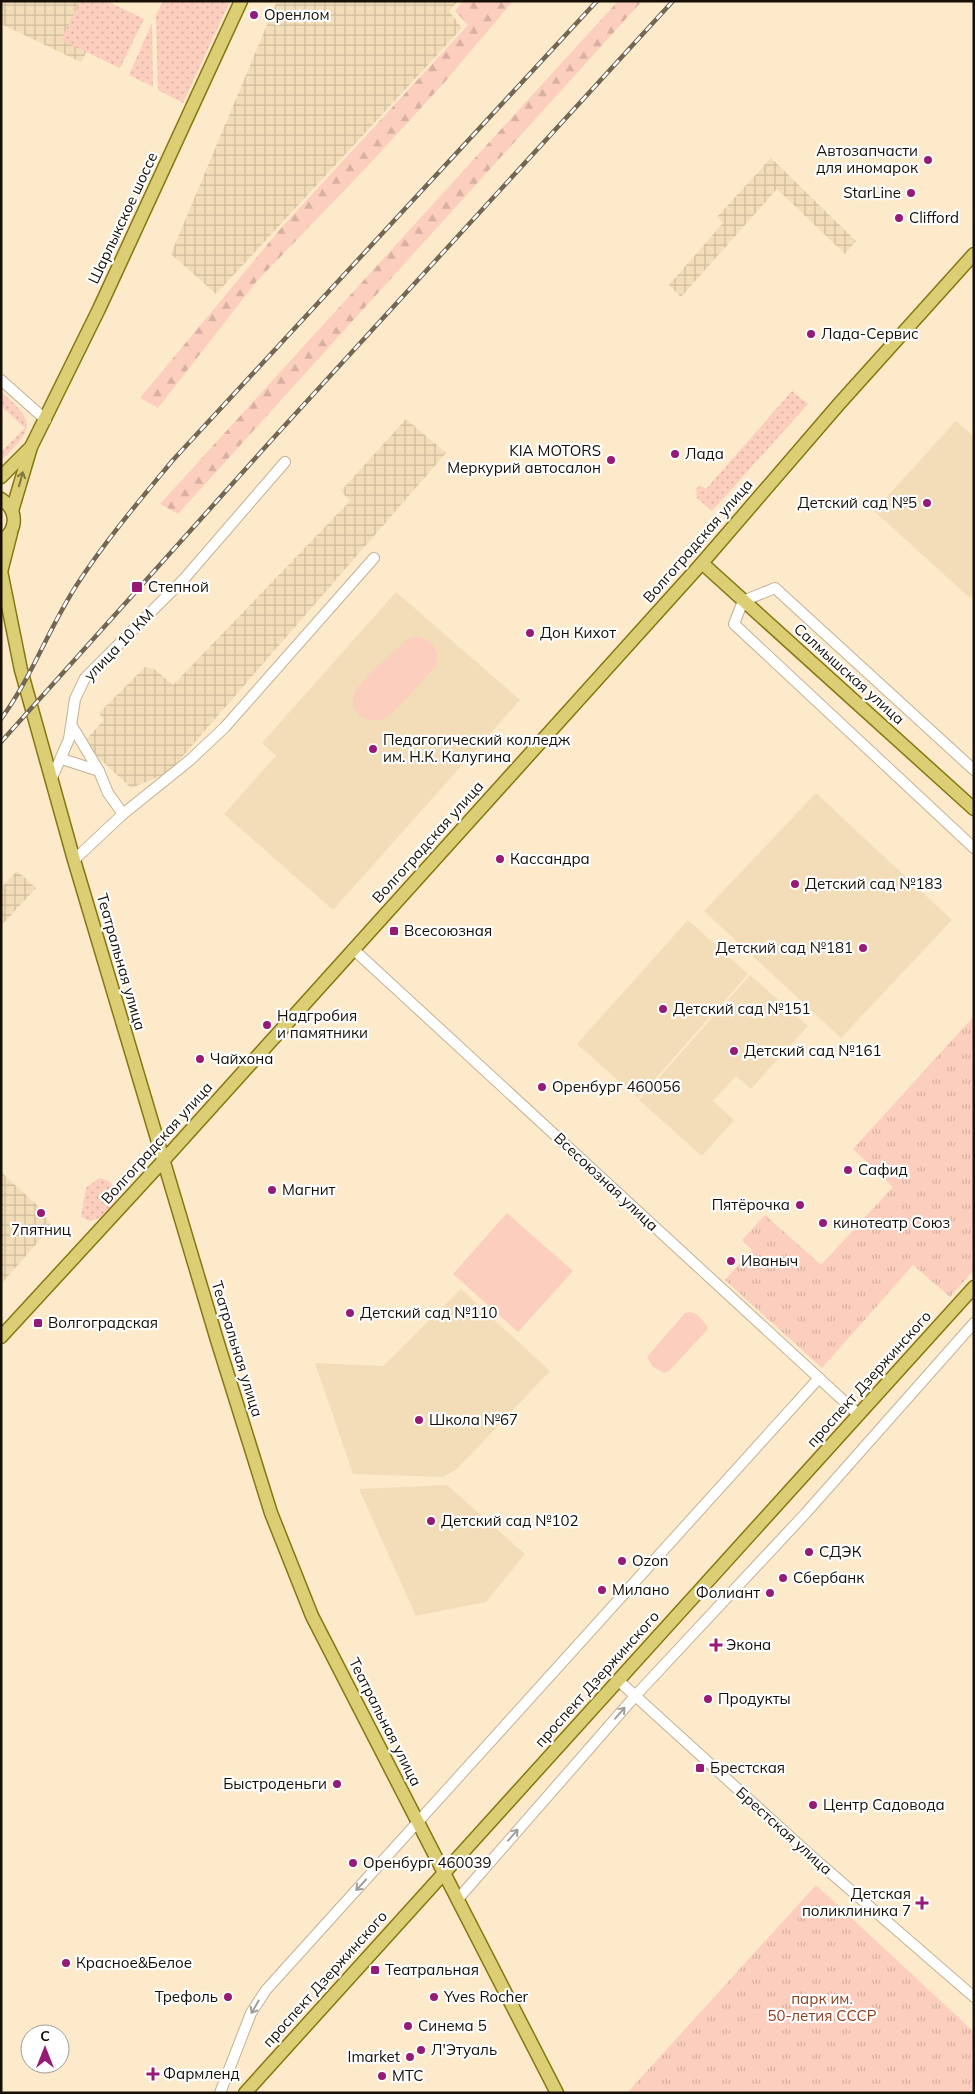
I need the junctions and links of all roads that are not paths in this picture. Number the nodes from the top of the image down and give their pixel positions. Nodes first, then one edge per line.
1 (241, 1) edge
2 (974, 254) edge
3 (1, 380) edge
4 (46, 420) junction
5 (30, 447) junction
6 (286, 462) dead end
7 (1, 477) edge
8 (1, 499) edge
9 (12, 511) junction
10 (11, 531) junction
11 (1, 541) edge
12 (374, 558) dead end
13 (702, 563) junction
14 (1, 571) edge
15 (743, 601) junction
16 (72, 726) junction
17 (62, 759) junction
18 (974, 770) edge
19 (100, 771) junction
20 (52, 778) junction
21 (974, 809) edge
22 (123, 814) junction
23 (974, 848) edge
24 (74, 860) junction
25 (353, 948) junction
26 (163, 1161) junction
27 (974, 1287) edge
28 (974, 1323) edge
29 (1, 1336) edge
30 (819, 1378) junction
31 (859, 1415) junction
32 (619, 1681) junction
33 (636, 1695) junction
34 (419, 1823) junction
35 (444, 1872) junction
36 (458, 1899) junction
37 (974, 1997) edge
38 (220, 2093) edge
39 (245, 2093) edge
40 (557, 2093) edge

1 - 4 main road, Шарлыкское шоссе
2 - 13 main road, Волгоградская улица
3 - 4 street
4 - 5 main road, Шарлыкское шоссе
5 - 7 main road, Шарлыкское шоссе
9 -> 5 main road, Шарлыкское шоссе
6 - 16 street, улица 10 КМ
8 - 9 main road
9 - 10 main road, Шарлыкское шоссе
10 - 11 main road
10 - 14 main road, Театральная улица
12 - 22 street
13 - 15 main road, Салмышская улица
13 - 25 main road, Волгоградская улица
14 - 20 main road, Театральная улица
15 - 18 street
15 - 21 main road, Салмышская улица
15 - 23 street
16 - 17 street, улица 10 КМ
16 - 19 street
17 - 19 street
17 - 20 street, улица 10 КМ
19 - 22 street
20 - 24 main road, Театральная улица
22 - 24 street
24 - 26 main road, Театральная улица
25 - 26 main road, Волгоградская улица
25 - 30 street, Всесоюзная улица
26 - 29 main road, Волгоградская улица
26 - 34 main road, Театральная улица
27 - 31 main road, проспект Дзержинского
28 - 33 street
30 - 31 street, Всесоюзная улица
30 - 34 street
31 - 32 main road, проспект Дзержинского
32 - 33 street, Брестская улица
32 - 35 main road, проспект Дзержинского
36 -> 33 street
33 - 37 street, Брестская улица
34 - 35 main road, Театральная улица
34 -> 38 street
35 - 36 main road, Театральная улица
35 - 39 main road, проспект Дзержинского
36 - 40 main road, Театральная улица

